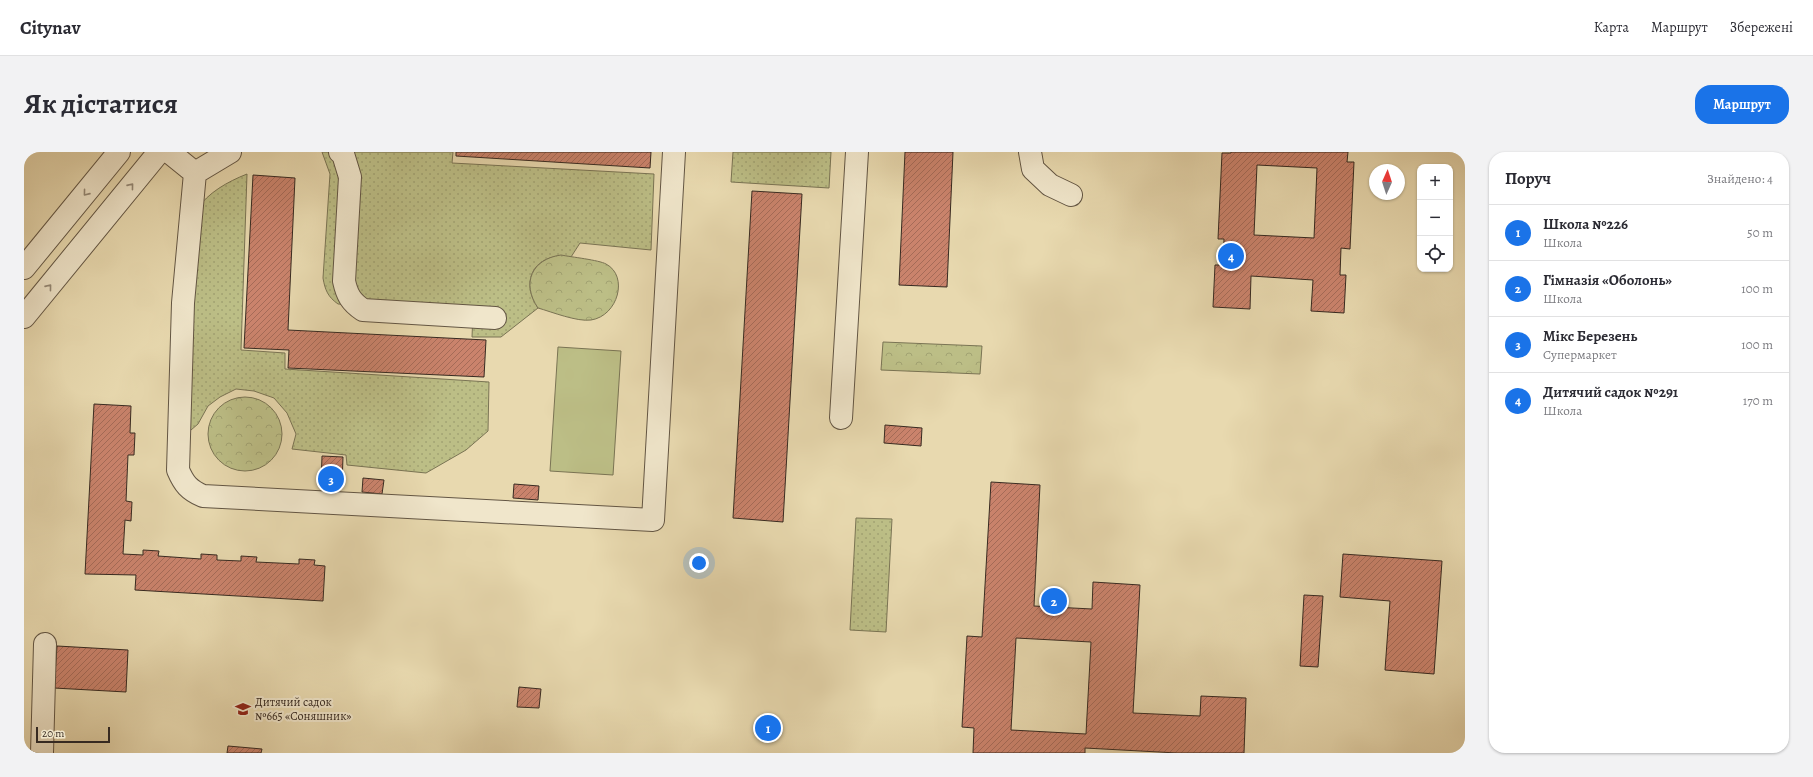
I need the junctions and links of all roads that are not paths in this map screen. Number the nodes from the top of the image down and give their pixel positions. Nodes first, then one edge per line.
1 (119, 152) edge
2 (159, 152) edge
3 (169, 152) edge
4 (230, 152) edge
5 (340, 152) edge
6 (674, 152) edge
7 (857, 152) edge
8 (1030, 152) edge
9 (195, 174) junction
10 (1071, 195) dead end
11 (24, 268) edge
12 (24, 317) edge
13 (495, 318) dead end
14 (840, 418) dead end
15 (45, 644) dead end
16 (42, 753) edge

1 -> 11 street
12 -> 2 street
3 - 9 street
4 - 9 street
5 - 13 street
6 - 9 street
7 - 14 street
8 - 10 street
15 - 16 street

